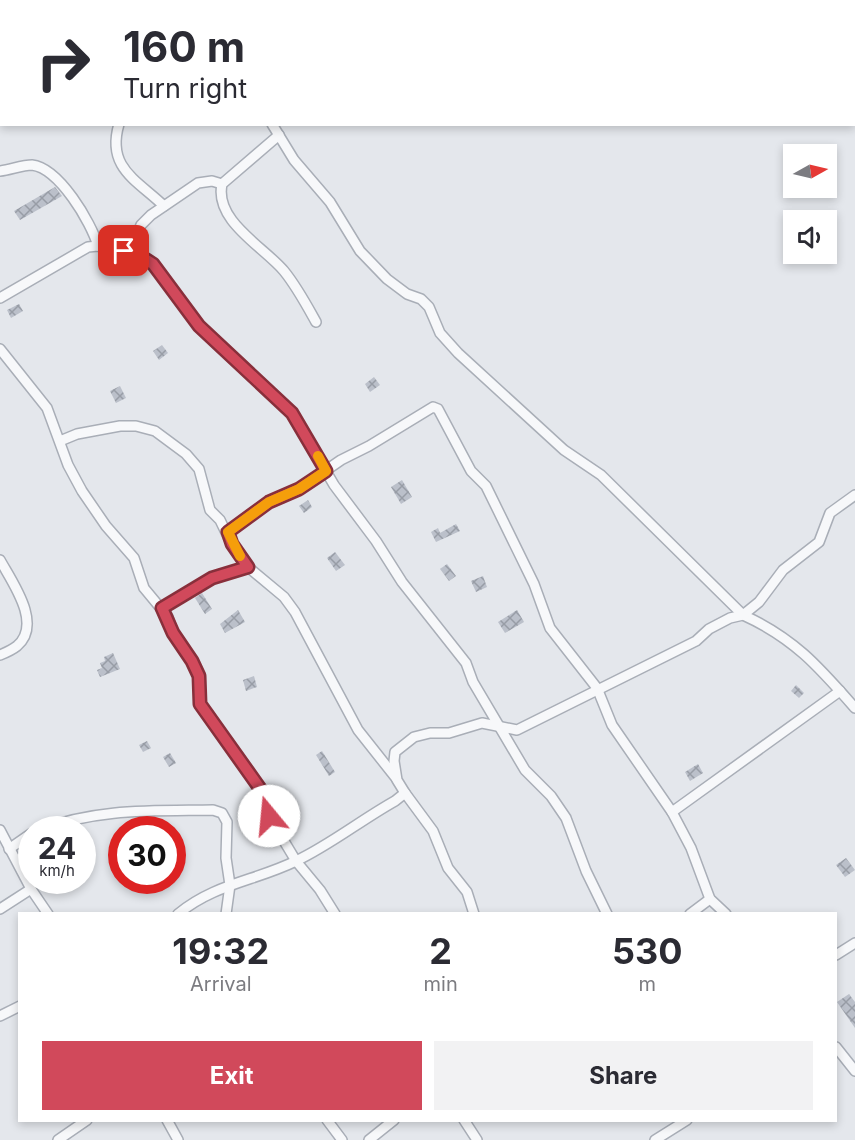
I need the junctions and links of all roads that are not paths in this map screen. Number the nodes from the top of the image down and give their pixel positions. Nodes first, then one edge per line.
1 (119, 126) edge
2 (273, 126) edge
3 (279, 135) junction
4 (0, 171) edge
5 (222, 184) junction
6 (164, 206) junction
7 (98, 246) junction
8 (130, 252) junction
9 (0, 298) edge
10 (316, 322) dead end
11 (0, 349) edge
12 (60, 441) junction
13 (326, 471) junction
14 (855, 495) edge
15 (228, 532) junction
16 (0, 560) edge
17 (248, 567) junction
18 (162, 608) junction
19 (743, 615) junction
20 (0, 655) edge
21 (597, 688) junction
22 (840, 691) junction
23 (855, 708) edge
24 (501, 727) junction
25 (398, 780) junction
26 (405, 793) junction
27 (672, 812) junction
28 (87, 816) edge
29 (0, 830) edge
30 (18, 843) edge
31 (9, 849) junction
32 (296, 861) junction
33 (18, 865) edge
34 (230, 885) junction
35 (23, 894) edge
36 (34, 894) edge
37 (710, 898) junction
38 (0, 909) edge
39 (47, 912) edge
40 (181, 912) edge
41 (226, 912) edge
42 (334, 912) edge
43 (473, 912) edge
44 (606, 912) edge
45 (692, 912) edge
46 (724, 912) edge
47 (855, 943) edge
48 (837, 954) edge
49 (18, 1007) edge
50 (0, 1016) edge
51 (837, 1048) edge
52 (855, 1070) edge
53 (84, 1122) edge
54 (168, 1122) edge
55 (328, 1122) edge
56 (392, 1122) edge
57 (465, 1122) edge
58 (684, 1122) edge
59 (58, 1140) edge
60 (178, 1140) edge
61 (342, 1140) edge
62 (369, 1140) edge
63 (477, 1140) edge
64 (655, 1140) edge

1 - 6 street
2 - 3 street
3 - 5 street
3 - 19 street
4 - 7 street
5 - 6 street
5 - 10 street
6 - 8 street
7 - 8 street
7 - 9 street
8 - 13 street
11 - 12 street
12 - 15 street
12 - 18 street
13 - 15 street
13 - 21 street
13 - 24 street
14 - 19 street
15 - 17 street
16 - 20 street
17 - 18 street
17 - 25 street
18 - 32 street
19 - 21 street
19 - 22 street
21 - 24 street
21 - 27 street
22 - 23 street
22 - 27 street
24 - 25 street
24 - 44 street
25 - 26 street
26 - 32 street
26 - 43 street
27 - 37 street
28 - 34 street
29 - 31 street
30 - 31 street
31 - 33 street
32 - 34 street
32 - 42 street
34 - 40 street
34 - 41 street
35 - 38 street
36 - 39 street
37 - 45 street
37 - 46 street
47 - 48 street
49 - 50 street
51 - 52 street
53 - 59 street
54 - 60 street
55 - 61 street
56 - 62 street
57 - 63 street
58 - 64 street

